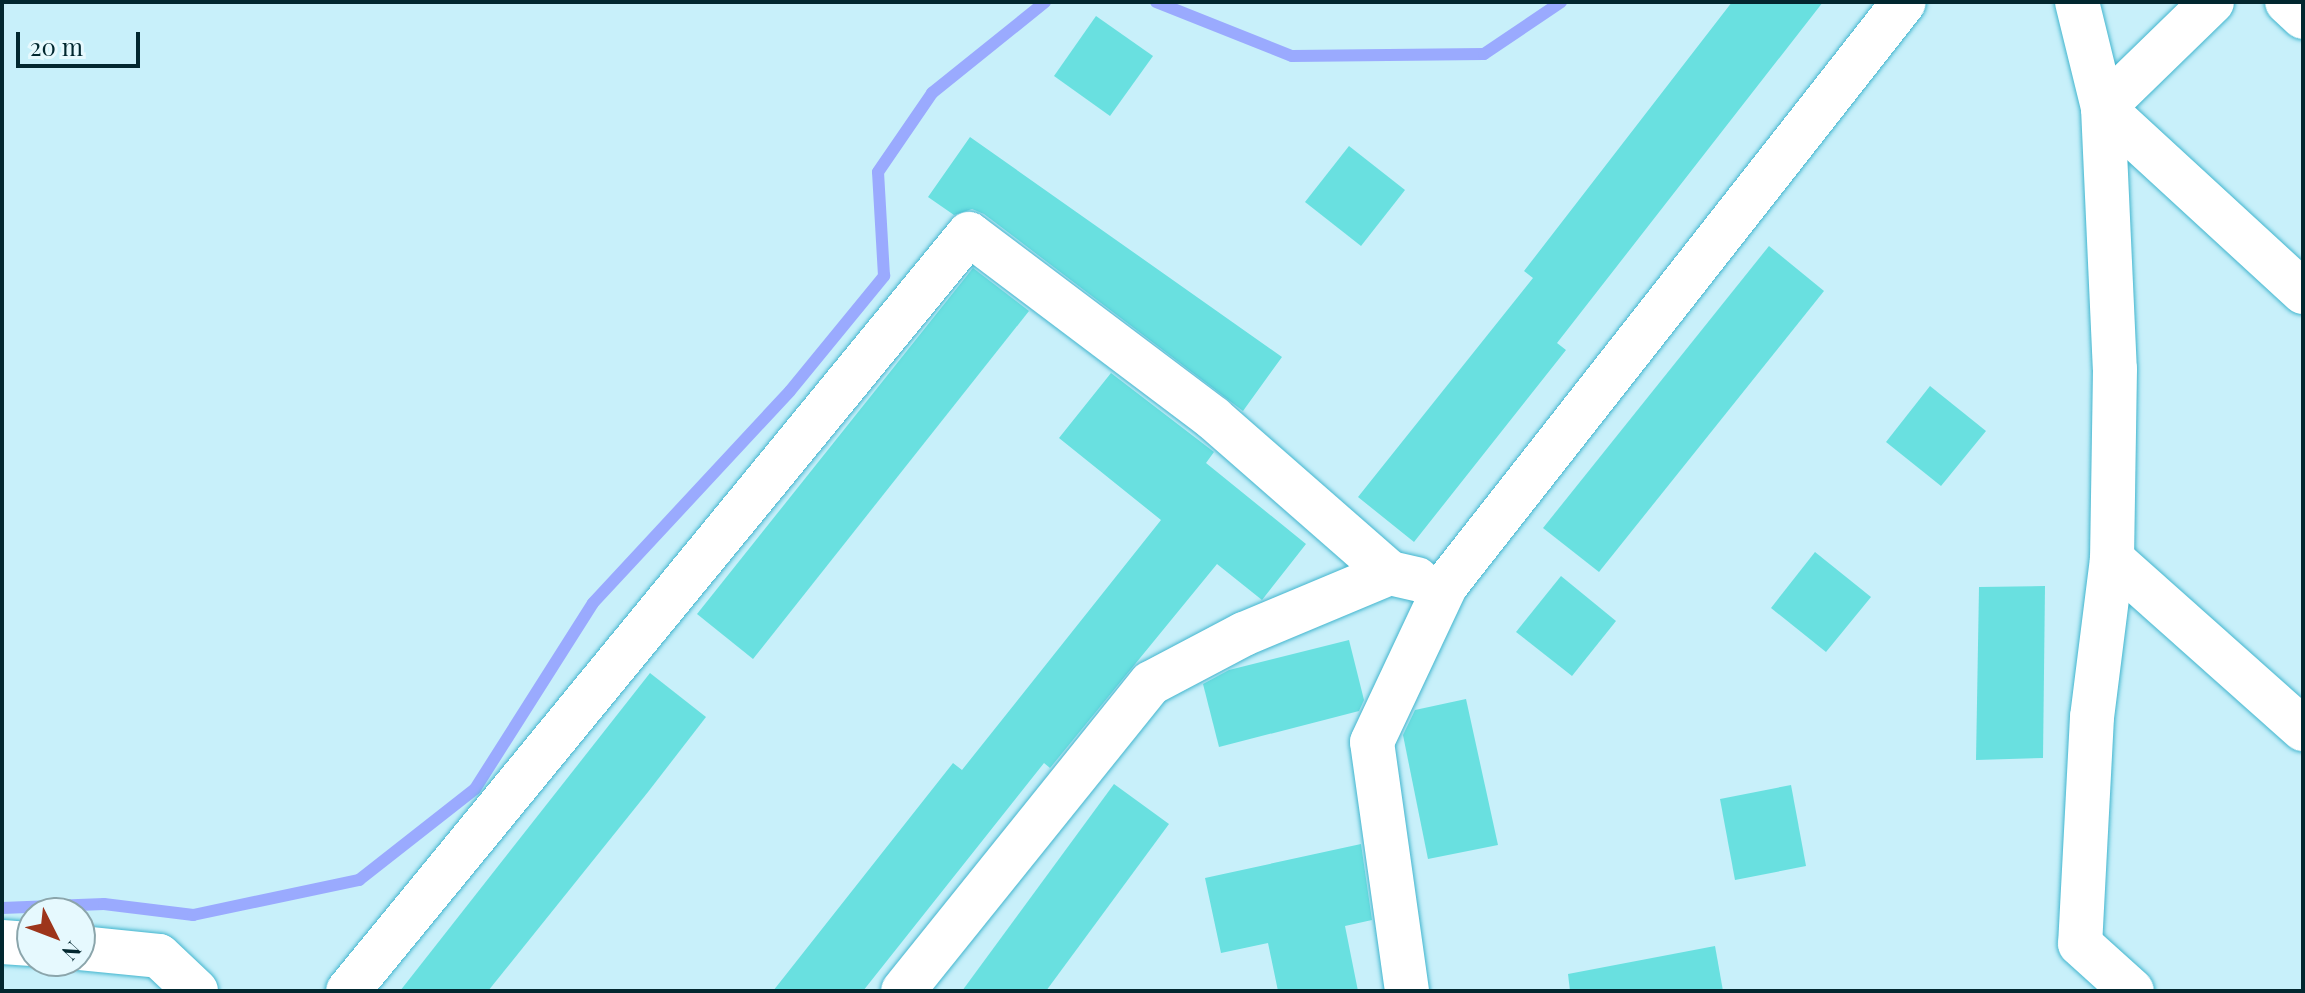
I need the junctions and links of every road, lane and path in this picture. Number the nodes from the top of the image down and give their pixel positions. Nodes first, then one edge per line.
1 (1904, 2) edge
2 (2077, 2) edge
3 (2212, 2) edge
4 (2287, 2) edge
5 (2303, 17) edge
6 (2103, 108) junction
7 (2303, 292) edge
8 (2112, 559) junction
9 (1390, 573) junction
10 (1446, 585) junction
11 (2303, 729) edge
12 (96, 950) edge
13 (196, 991) edge
14 (348, 991) edge
15 (903, 991) edge
16 (1407, 991) edge
17 (2132, 991) edge

1 - 10 street
2 - 6 street
3 - 6 street
4 - 5 street
6 - 7 street
6 - 8 street
8 - 11 street
8 - 17 street
9 - 10 street
9 - 14 street
9 - 15 street
10 - 16 street
12 - 13 street

